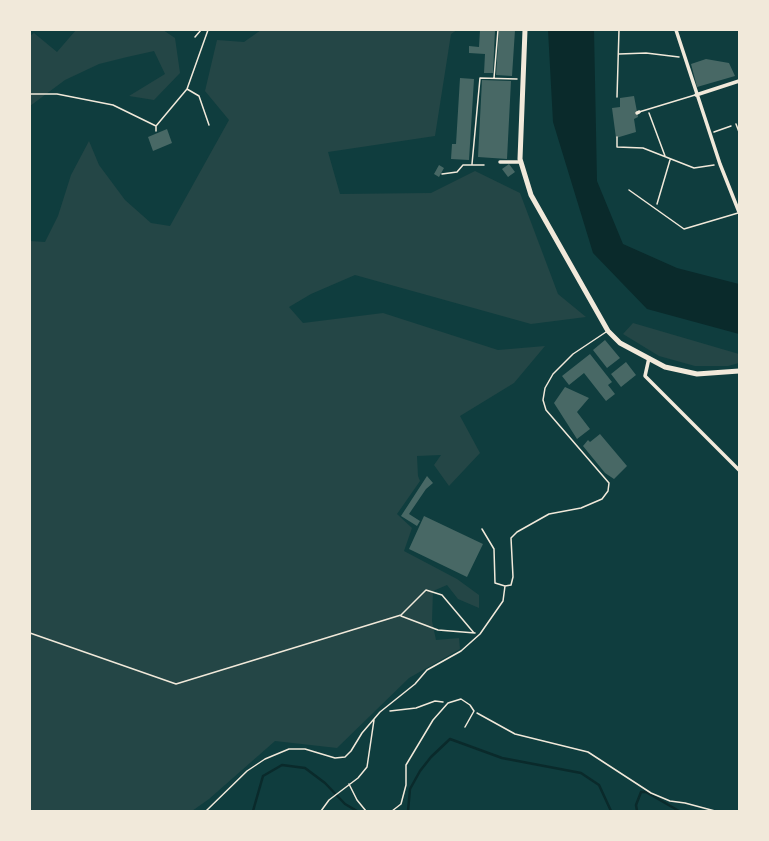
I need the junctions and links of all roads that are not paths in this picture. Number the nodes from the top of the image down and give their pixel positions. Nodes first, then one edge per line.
1 (200, 30) edge
2 (525, 30) edge
3 (676, 30) edge
4 (195, 37) dead end
5 (739, 81) edge
6 (696, 95) junction
7 (638, 113) dead end
8 (736, 124) road end
9 (739, 132) edge
10 (500, 162) dead end
11 (521, 162) junction
12 (629, 190) dead end
13 (738, 213) edge
14 (608, 331) junction
15 (649, 358) junction
16 (739, 371) edge
17 (739, 470) edge
18 (482, 529) dead end
19 (505, 586) junction
20 (374, 718) junction
21 (465, 727) dead end
22 (349, 784) junction
23 (206, 811) edge
24 (321, 811) edge
25 (366, 811) edge
26 (392, 811) edge

1 - 4 lane
2 - 11 main road
3 - 6 street
5 - 6 street
6 - 7 lane
6 - 13 street
8 - 9 lane
10 - 11 street
11 - 14 main road
12 - 13 lane
14 - 15 main road
14 - 19 lane
15 - 16 main road
15 - 17 street
18 - 19 lane
19 - 20 lane
20 - 22 lane
20 - 23 lane
21 - 26 lane
22 - 24 lane
22 - 25 lane

